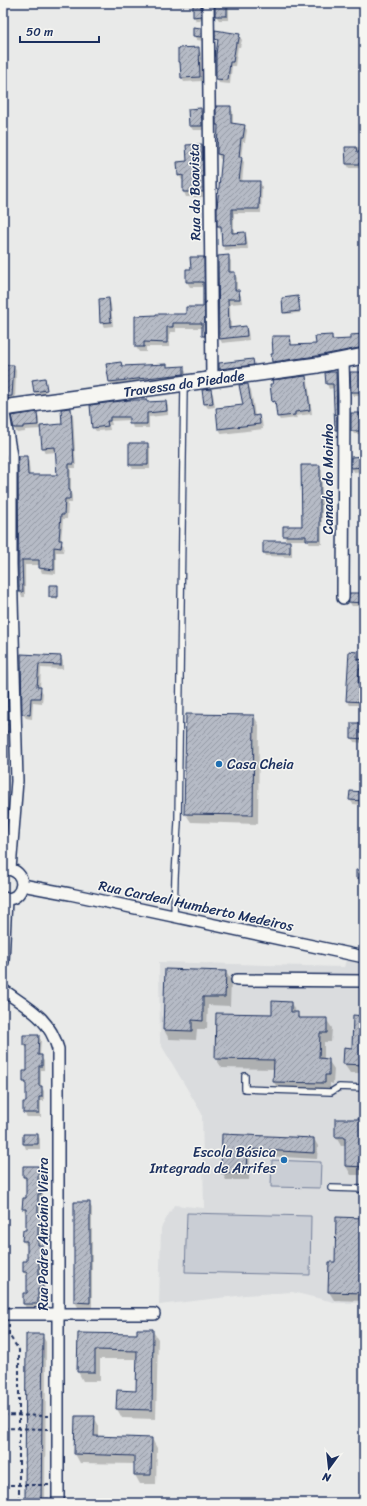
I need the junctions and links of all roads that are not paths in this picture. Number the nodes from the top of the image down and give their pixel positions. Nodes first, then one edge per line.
1 (208, 3) edge
2 (364, 356) edge
3 (343, 361) junction
4 (212, 380) junction
5 (184, 383) junction
6 (3, 408) edge
7 (343, 598) dead end
8 (6, 869) edge
9 (22, 885) junction
10 (4, 898) edge
11 (174, 916) junction
12 (364, 957) edge
13 (3, 962) edge
14 (237, 980) dead end
15 (364, 981) edge
16 (3, 990) edge
17 (245, 1076) dead end
18 (364, 1088) edge
19 (332, 1188) dead end
20 (364, 1189) edge
21 (6, 1314) edge
22 (57, 1314) junction
23 (154, 1314) dead end
24 (58, 1501) edge

1 - 4 street, Rua da Boavista
2 - 3 street, Travessa da Piedade
3 - 4 street, Travessa da Piedade
3 - 7 street, Canada do Moinho
4 - 5 street, Travessa da Piedade
5 - 6 street, Travessa da Piedade
5 - 11 lane
6 - 8 street
8 - 9 street
9 - 10 street
9 - 11 street, Rua Cardeal Humberto Medeiros
10 - 13 street
11 - 12 street, Rua Cardeal Humberto Medeiros
14 - 15 street
16 - 22 street, Rua Padre António Vieira
17 - 18 lane
19 - 20 lane
21 - 22 street
22 - 23 street
22 - 24 street, Rua Padre António Vieira

